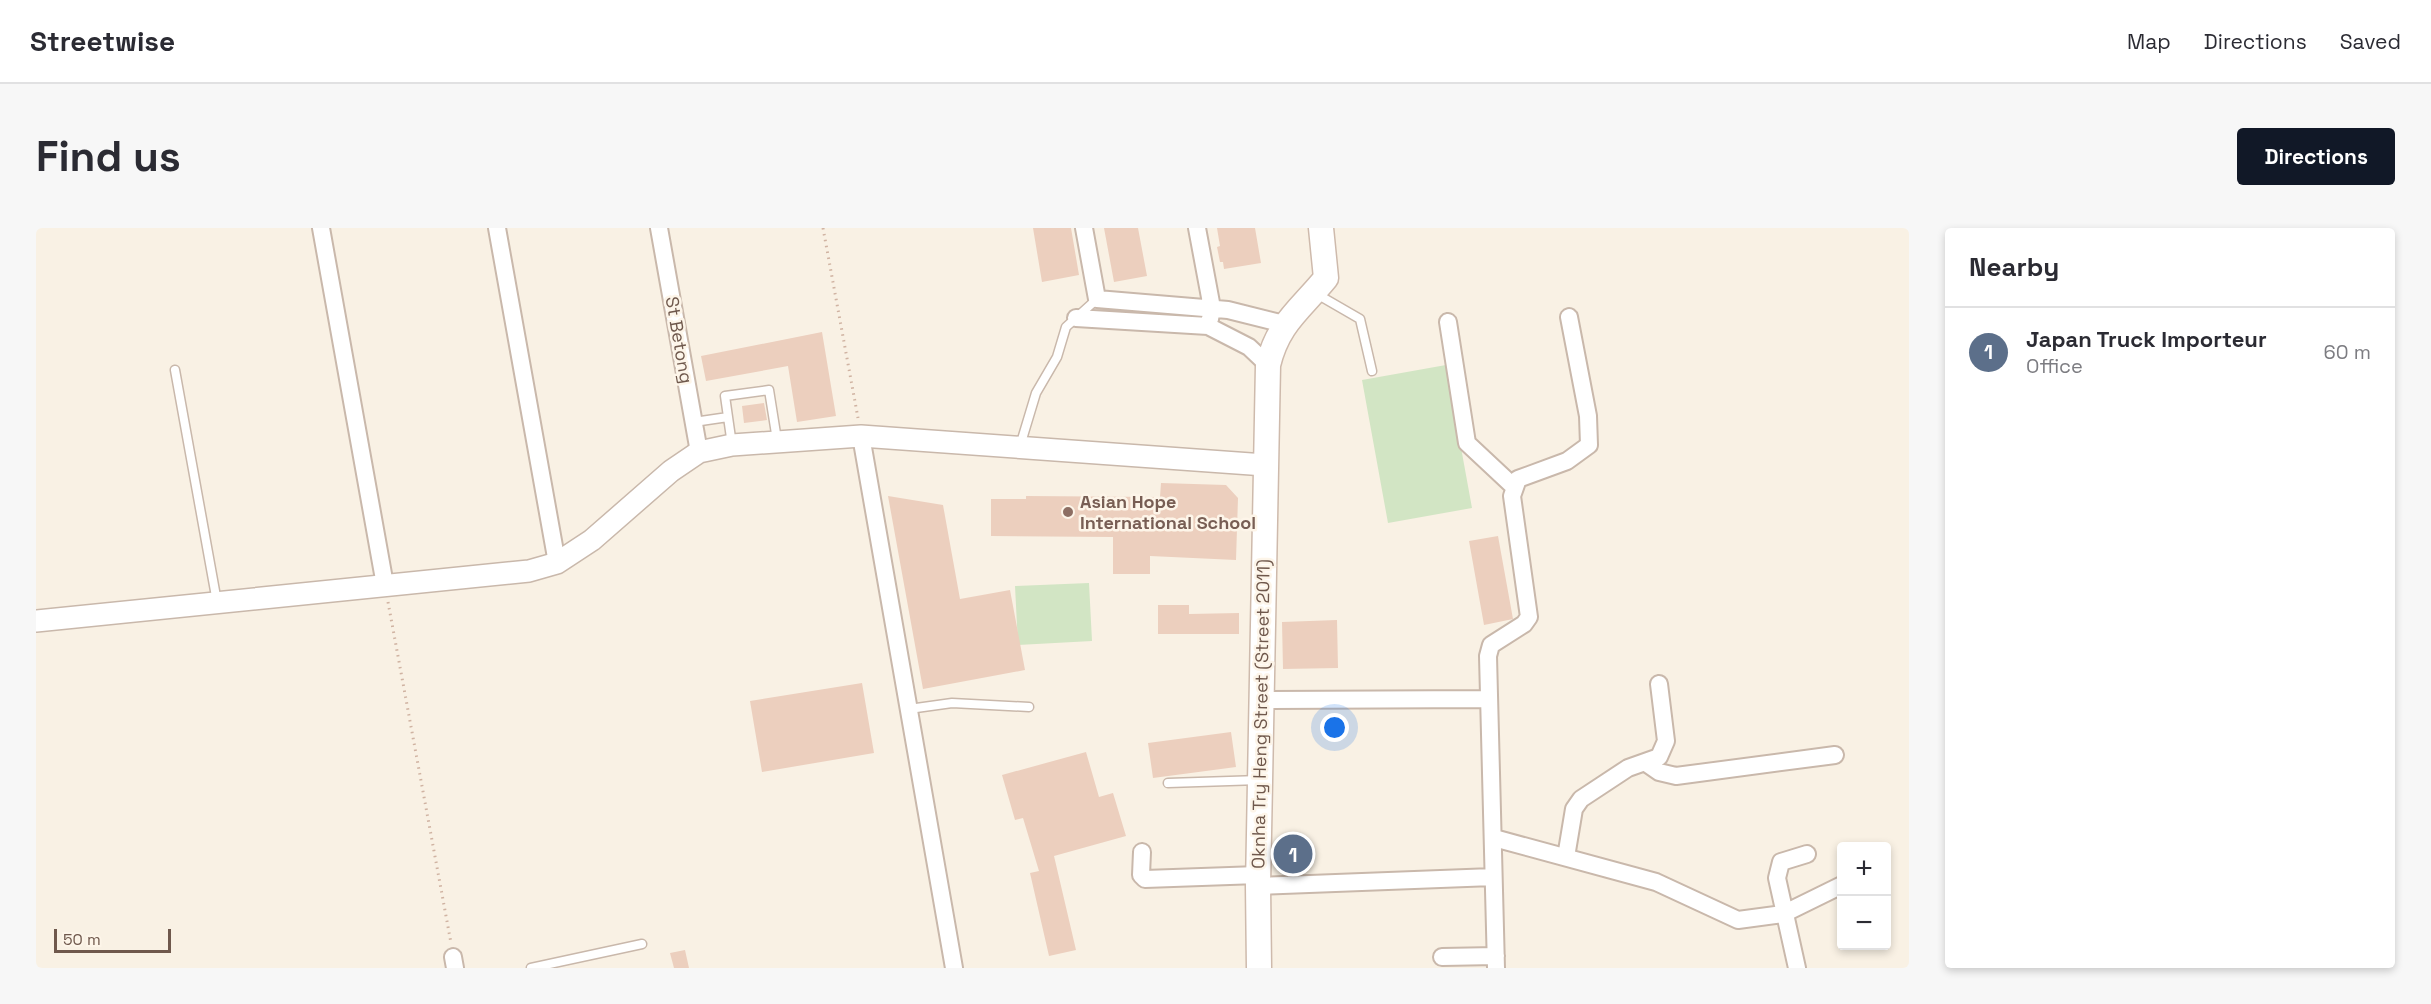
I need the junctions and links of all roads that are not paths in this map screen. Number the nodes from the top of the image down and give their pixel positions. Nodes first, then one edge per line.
1 (321, 228) edge
2 (497, 228) edge
3 (659, 228) edge
4 (1084, 228) edge
5 (1197, 228) edge
6 (1320, 228) edge
7 (1314, 292) junction
8 (1097, 299) junction
9 (1212, 308) junction
10 (1569, 317) dead end
11 (1076, 318) junction
12 (1448, 322) dead end
13 (1284, 324) junction
14 (1208, 326) junction
15 (1268, 365) junction
16 (175, 370) dead end
17 (1372, 371) dead end
18 (728, 417) junction
19 (694, 422) junction
20 (861, 436) junction
21 (777, 440) junction
22 (732, 445) junction
23 (1020, 447) junction
24 (699, 452) junction
25 (1265, 465) junction
26 (1513, 486) junction
27 (557, 563) junction
28 (385, 585) junction
29 (217, 602) junction
30 (36, 621) edge
31 (1659, 684) dead end
32 (1488, 699) junction
33 (1261, 700) junction
34 (1029, 707) dead end
35 (909, 709) junction
36 (1835, 755) dead end
37 (1646, 763) junction
38 (1260, 780) junction
39 (1168, 783) dead end
40 (1494, 838) junction
41 (1142, 852) dead end
42 (1807, 854) dead end
43 (1566, 857) junction
44 (1493, 877) junction
45 (1258, 880) junction
46 (1837, 887) edge
47 (1783, 914) junction
48 (642, 944) dead end
49 (1442, 957) dead end
50 (1496, 962) edge
51 (531, 968) edge
52 (954, 968) edge
53 (1259, 968) edge
54 (1797, 968) edge

1 - 28 street
2 - 27 street
3 - 19 street, St Betong
4 - 8 street
5 - 9 street
6 - 7 main road, Oknha Try Heng Street (Street 2011)
7 - 13 main road, Oknha Try Heng Street (Street 2011)
7 - 17 lane
8 - 9 street
8 - 11 lane
9 - 13 street
9 - 14 street
10 - 26 street
11 - 14 street
11 - 23 lane
12 - 26 street
13 - 15 main road, Oknha Try Heng Street (Street 2011)
14 - 15 street
15 - 25 main road, Oknha Try Heng Street (Street 2011)
16 - 29 lane
18 - 19 lane
18 - 21 lane
18 - 22 lane
19 - 24 street, St Betong
20 - 21 street
20 - 23 street
20 - 35 street
21 - 22 street
22 - 24 street
23 - 25 street
24 - 27 street
25 - 33 main road, Oknha Try Heng Street (Street 2011)
26 - 32 street
27 - 28 street
28 - 29 street
29 - 30 street
31 - 37 street
32 - 33 street
32 - 40 street
33 - 38 main road, Oknha Try Heng Street (Street 2011)
34 - 35 lane
35 - 52 street
36 - 37 street
37 - 43 street
38 - 39 lane
38 - 45 main road, Oknha Try Heng Street (Street 2011)
40 - 43 street
40 - 44 street
41 - 45 street
42 - 47 street
43 - 47 street
44 - 45 street
44 - 50 street
45 - 53 main road, Oknha Try Heng Street (Street 2011)
46 - 47 street
47 - 54 street
48 - 51 lane
49 - 50 street

